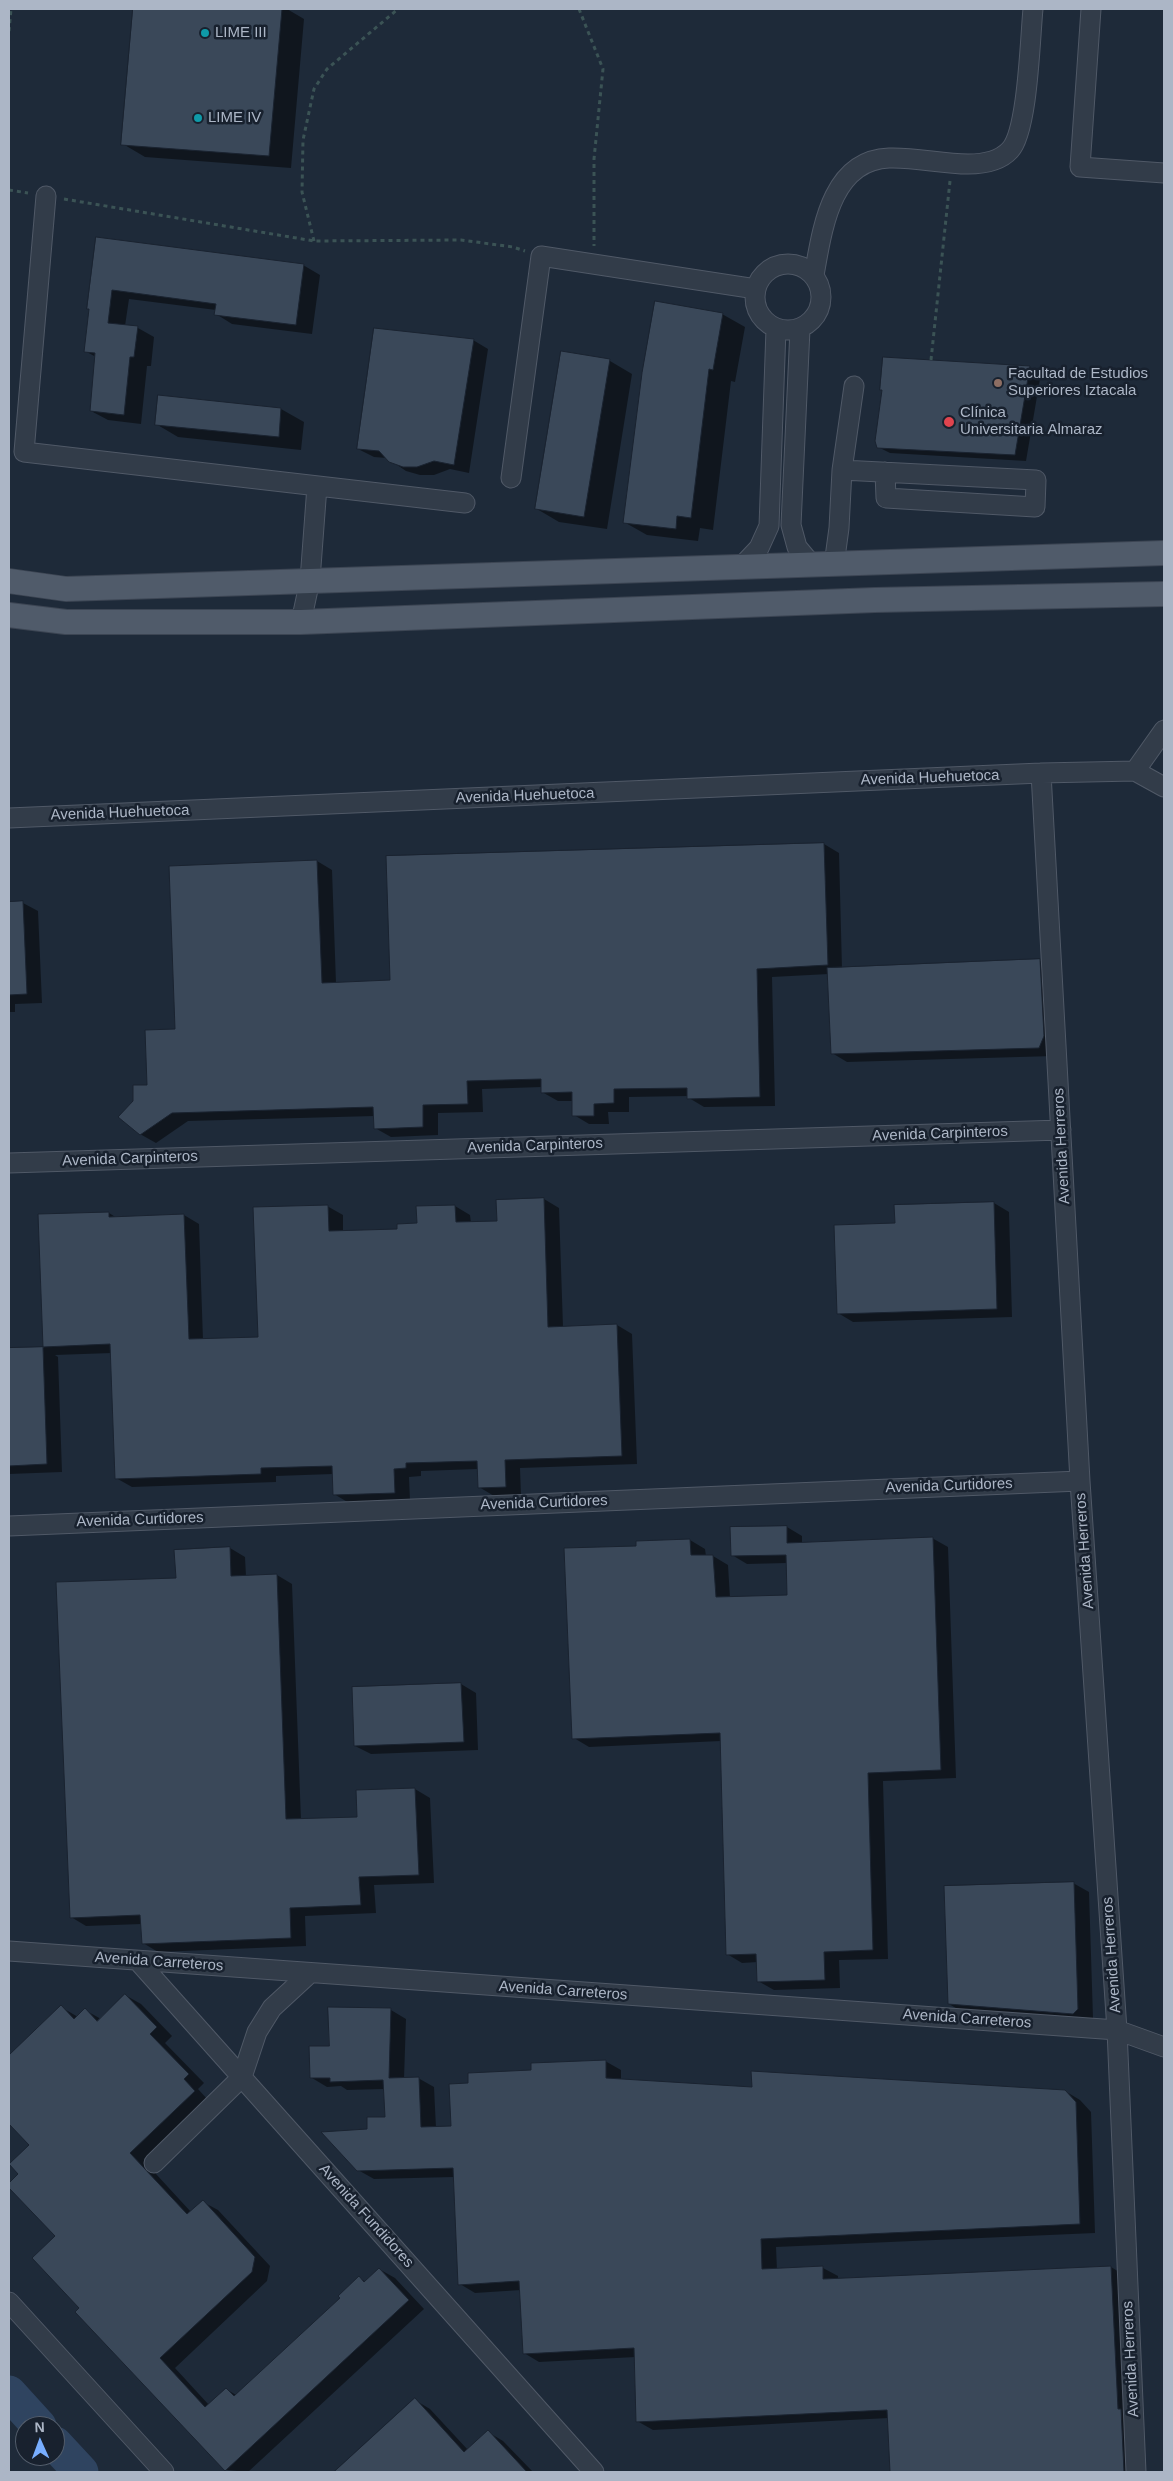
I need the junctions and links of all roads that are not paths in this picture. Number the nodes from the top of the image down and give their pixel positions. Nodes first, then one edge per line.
1 (1033, 9) edge
2 (1091, 9) edge
3 (1164, 173) edge
4 (46, 196) road end
5 (814, 275) junction
6 (756, 289) junction
7 (776, 329) junction
8 (800, 329) junction
9 (854, 386) dead end
10 (842, 470) junction
11 (885, 472) junction
12 (510, 478) dead end
13 (317, 486) junction
14 (793, 491) junction
15 (770, 492) junction
16 (465, 503) dead end
17 (1164, 553) edge
18 (874, 564) junction
19 (823, 565) junction
20 (741, 567) junction
21 (310, 580) junction
22 (9, 581) edge
23 (1164, 594) edge
24 (875, 600) junction
25 (9, 615) edge
26 (300, 622) junction
27 (1164, 730) edge
28 (1135, 771) junction
29 (1041, 773) junction
30 (1164, 787) edge
31 (9, 818) edge
32 (1061, 1130) junction
33 (9, 1163) edge
34 (1080, 1481) junction
35 (9, 1526) edge
36 (9, 1951) edge
37 (138, 1960) junction
38 (310, 1973) junction
39 (1117, 2030) junction
40 (1164, 2047) edge
41 (242, 2077) junction
42 (154, 2163) dead end
43 (9, 2302) edge
44 (164, 2472) edge
45 (594, 2472) edge
46 (1136, 2472) edge

1 - 5 street
2 - 3 street
4 - 13 street
5 - 6 street
5 - 8 street
6 - 7 street
6 - 12 street
7 - 8 street
7 - 15 street
8 - 14 street
9 - 10 street
10 - 11 street
10 - 19 street
11 - 11 street
13 - 16 street
13 - 21 street
14 - 15 street
14 - 19 street
15 - 20 street
17 - 18 main road
18 - 19 main road
18 - 24 main road
19 - 20 main road
20 - 21 main road
21 - 22 main road
21 - 26 street
23 - 24 main road
24 - 26 main road
25 - 26 main road
27 - 28 street
28 - 29 street
28 - 30 street
29 - 31 street, Avenida Huehuetoca
29 - 32 street, Avenida Herreros
32 - 33 street, Avenida Carpinteros
32 - 34 street, Avenida Herreros
34 - 35 street, Avenida Curtidores
34 - 39 street, Avenida Herreros
36 - 37 street, Avenida Carreteros
37 - 38 street, Avenida Carreteros
37 - 41 street, Avenida Fundidores
38 - 39 street, Avenida Carreteros
38 - 41 street
39 - 40 street
39 - 46 street, Avenida Herreros
41 - 42 street
41 - 45 street, Avenida Fundidores
43 - 44 street

